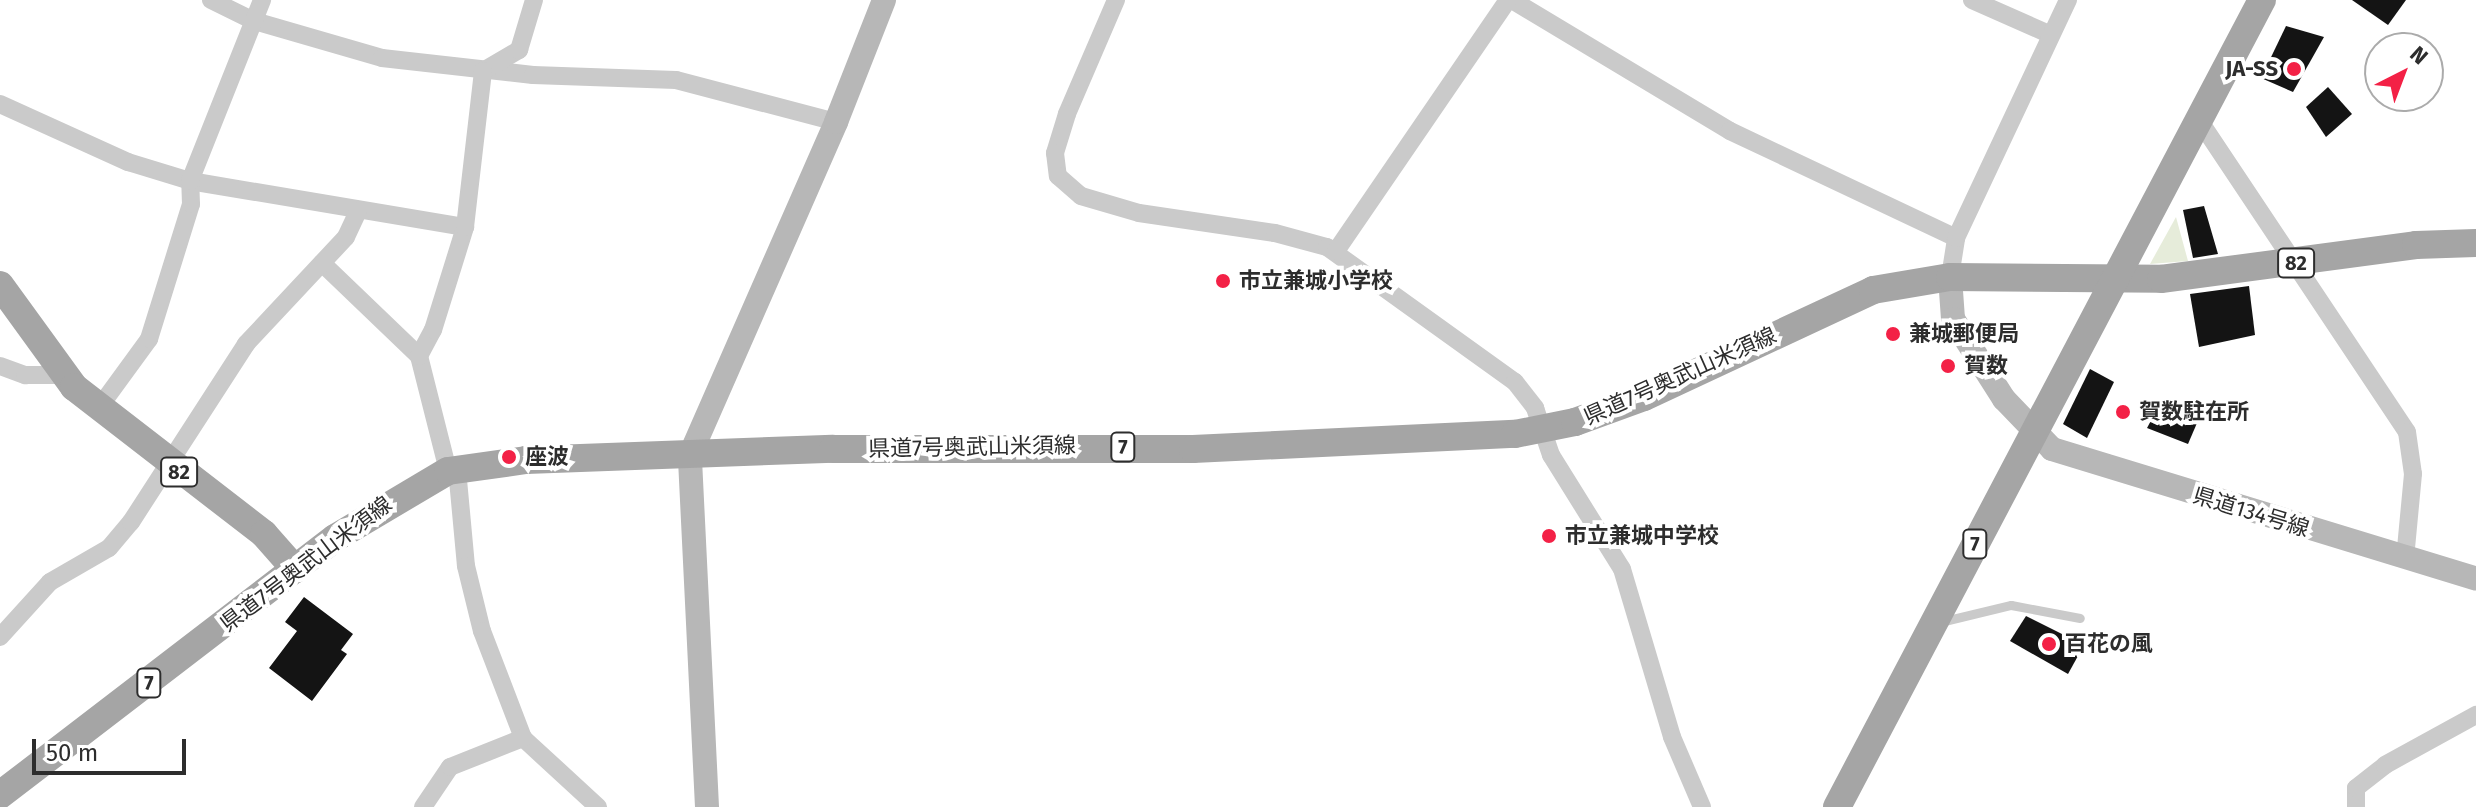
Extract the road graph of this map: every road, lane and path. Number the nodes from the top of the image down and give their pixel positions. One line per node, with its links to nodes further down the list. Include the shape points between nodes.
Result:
1 (211, 0): 10 (street)
2 (262, 0): 10 (street)
3 (534, 0): 12 (street, via 519,50)
4 (884, 0): 14 (street)
5 (1116, 0): 21 (street, via 1067,114 1055,153 1058,176 1081,196 1139,213 1275,233)
6 (1510, 0): 19 (street, via 1730,131); 21 (street)
7 (1972, 0): 11 (street)
8 (2068, 0): 11 (street)
9 (2262, 0): 15 (main road, 7)
10 (254, 21): 12 (street, via 382,58); 16 (street)
11 (2049, 34): 19 (street)
12 (483, 71): 14 (street, via 676,80); 18 (street)
13 (0, 104): 16 (street, via 128,162)
14 (836, 122): 33 (street)
15 (2201, 123): 23 (street); 25 (main road, 7)
16 (190, 181): 17 (street); 30 (street, via 191,204 149,339)
17 (358, 211): 18 (street); 22 (street, via 346,237)
18 (465, 227): 27 (street, via 433,330)
19 (1956, 238): 24 (street)
20 (2476, 243): 23 (main road, 82, via 2416,245)
21 (1336, 251): 31 (street, via 1515,382 1535,408)
22 (322, 263): 27 (street); 34 (street, via 246,344)
23 (2296, 263): 25 (main road, 82); 36 (street, via 2407,432 2413,474)
24 (1950, 277): 25 (main road, 県道7号奥武山米須線 / 7); 31 (main road, 県道7号奥武山米須線 / 7, via 1873,290 1644,397); 32 (street, via 1953,319)
25 (2116, 282): 32 (main road, 7)
26 (0, 285): 29 (main road, 82)
27 (419, 356): 35 (street)
28 (0, 365): 29 (street, via 25,375)
29 (63, 375): 30 (main road, 82)
30 (98, 409): 34 (main road, 82)
31 (1540, 430): 33 (main road, 県道7号奥武山米須線 / 7, via 1306,446); 48 (street, via 1622,569 1672,737)
32 (2033, 433): 36 (street, 県道134号線, via 2052,449 2083,461); 40 (main road, 7)
33 (690, 455): 35 (main road, 県道7号奥武山米須線 / 7, via 526,460); 47 (street)
34 (169, 465): 37 (main road, 82, via 264,534); 41 (street, via 109,548 50,582)
35 (452, 470): 37 (main road, 県道7号奥武山米須線 / 7, via 378,508); 43 (street, via 482,631)
36 (2405, 559): 38 (street, 県道134号線)
37 (295, 569): 44 (main road, 県道7号奥武山米須線 / 7)
38 (2476, 579)
39 (2080, 618): 40 (lane, via 2011,605)
40 (1933, 623): 49 (main road, 7)
41 (0, 637)
42 (2476, 715): 50 (street, via 2385,765 2356,788)
43 (523, 738): 45 (street, via 450,767); 46 (street)
44 (0, 795)
45 (423, 807)
46 (598, 807)
47 (707, 807)
48 (1702, 807)
49 (1837, 807)
50 (2356, 807)

